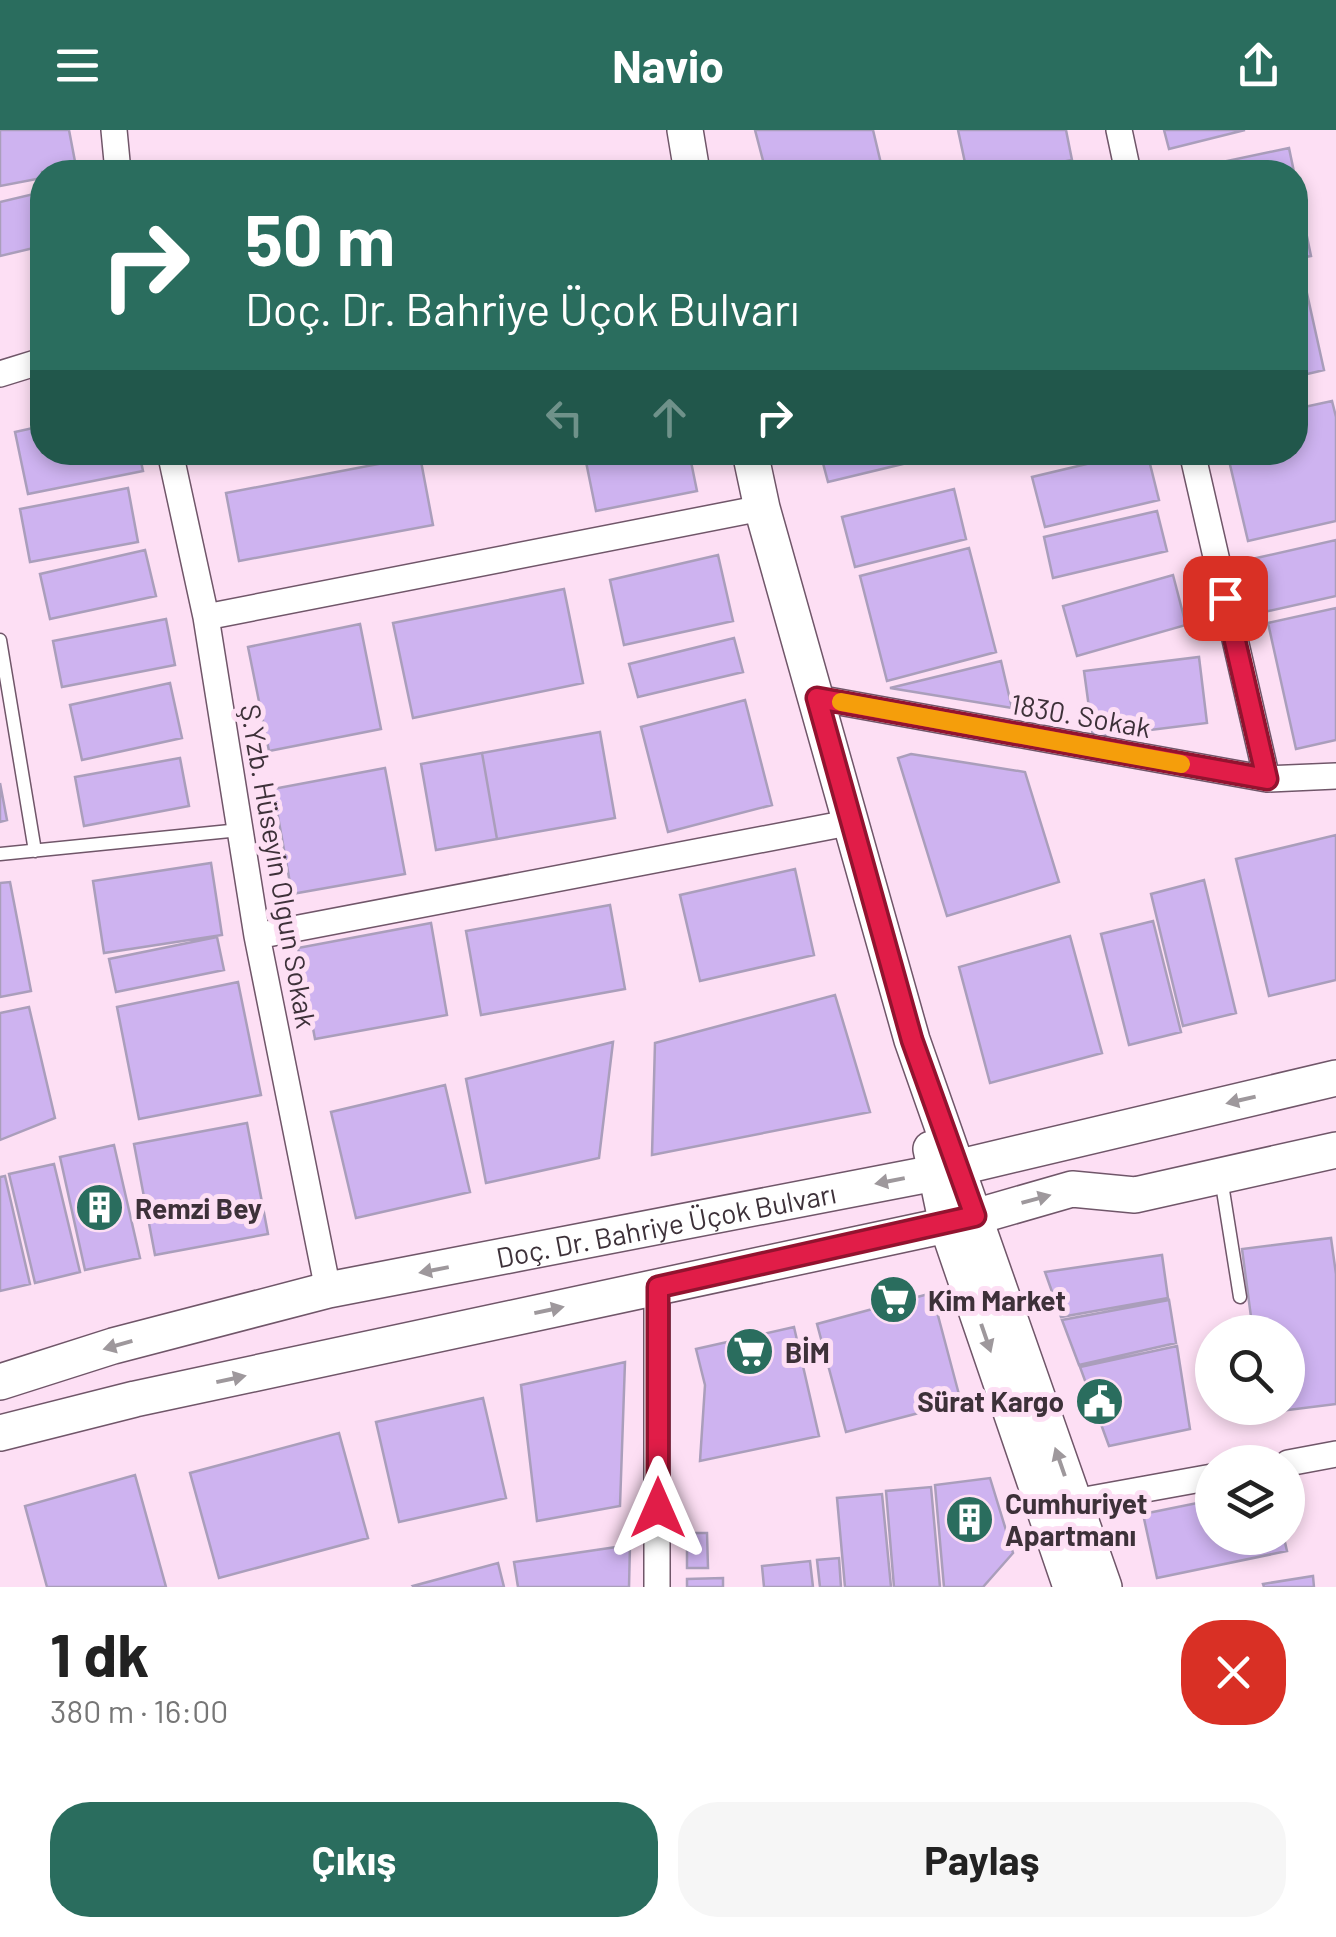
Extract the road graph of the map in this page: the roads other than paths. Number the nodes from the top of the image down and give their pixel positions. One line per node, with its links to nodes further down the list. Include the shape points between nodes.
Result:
1 (114, 130): 4 (street)
2 (685, 130): 5 (main road)
3 (1118, 130): 6 (street)
4 (117, 160)
5 (690, 160)
6 (1125, 160)
7 (30, 365): 8 (street)
8 (0, 374)
9 (173, 465): 13 (street, Ş.Yzb. Hüseyin Olgun Sokak)
10 (753, 465): 12 (main road)
11 (1195, 465): 17 (street)
12 (762, 508): 13 (street); 15 (main road)
13 (206, 617): 19 (street, Ş.Yzb. Hüseyin Olgun Sokak)
14 (0, 640): 20 (lane)
15 (817, 698): 17 (street, 1830. Sokak); 18 (main road)
16 (1336, 776): 17 (street, 1830. Sokak)
17 (1267, 779)
18 (853, 822): 22 (street); 25 (main road)
19 (240, 830): 20 (lane); 22 (street, Ş.Yzb. Hüseyin Olgun Sokak)
20 (36, 851): 21 (lane)
21 (0, 854)
22 (258, 936): 29 (street, Ş.Yzb. Hüseyin Olgun Sokak)
23 (1336, 1078): 25 (main road, Doç. Dr. Bahriye Üçok Bulvarı, one-way to 25)
24 (1336, 1150): 26 (main road, Doç. Dr. Bahriye Üçok Bulvarı)
25 (946, 1170): 27 (main road); 29 (main road, Doç. Dr. Bahriye Üçok Bulvarı, one-way to 29)
26 (1220, 1176): 27 (main road, Doç. Dr. Bahriye Üçok Bulvarı, one-way to 26, via 1072,1189 1135,1196); 30 (lane)
27 (961, 1220): 28 (main road, Doç. Dr. Bahriye Üçok Bulvarı); 36 (main road, one-way to 27); 38 (main road, one-way to 38)
28 (658, 1287): 32 (main road, Doç. Dr. Bahriye Üçok Bulvarı, one-way to 28); 37 (street)
29 (328, 1290): 31 (main road, Doç. Dr. Bahriye Üçok Bulvarı, one-way to 31)
30 (1240, 1297)
31 (0, 1382)
32 (0, 1434)
33 (1336, 1454): 34 (street)
34 (1305, 1460)
35 (1195, 1480): 36 (street)
36 (1074, 1502): 39 (main road)
37 (657, 1587)
38 (1070, 1587)
39 (1104, 1587)

